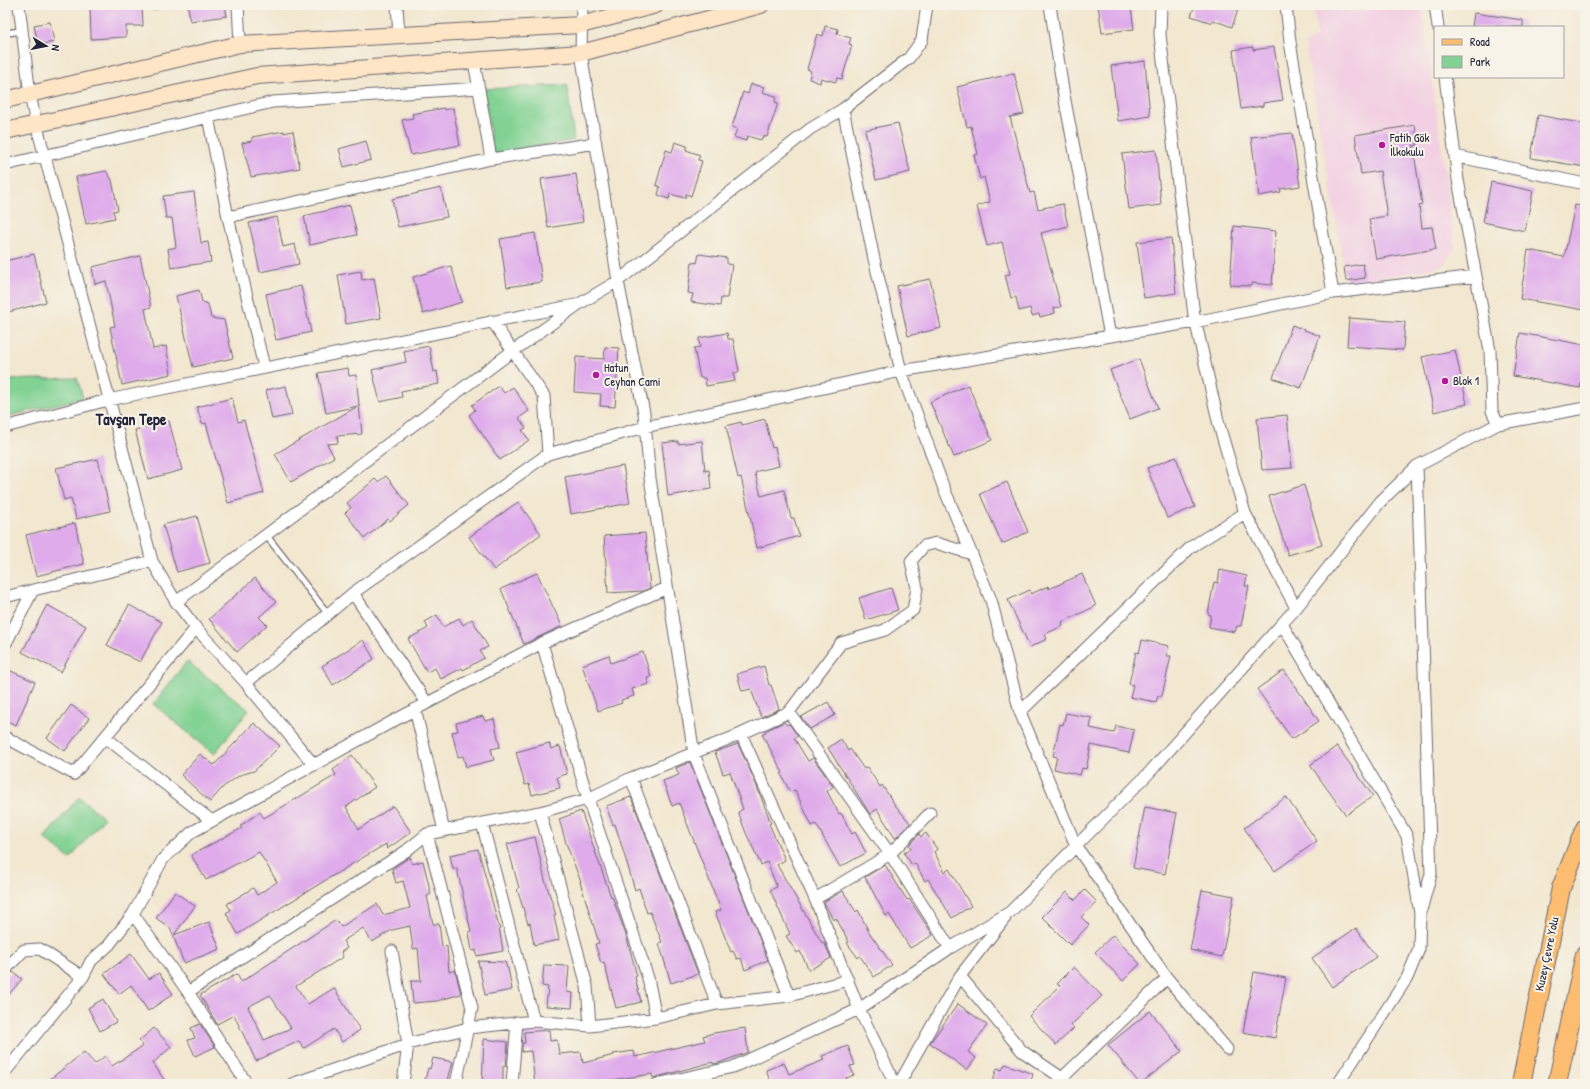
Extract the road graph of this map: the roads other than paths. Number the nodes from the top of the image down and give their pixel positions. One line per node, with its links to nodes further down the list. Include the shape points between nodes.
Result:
1 (19, 5): 14 (street)
2 (238, 5): 17 (street)
3 (397, 5): 16 (street)
4 (582, 5): 12 (street)
5 (656, 5): 12 (street)
6 (761, 5): 18 (street)
7 (927, 5): 24 (street, via 922,40 909,58)
8 (1050, 5): 41 (street, via 1064,98)
9 (1161, 5): 40 (street, via 1160,35)
10 (1286, 5): 37 (street)
11 (1435, 5): 13 (street)
12 (581, 22): 16 (street); 18 (street)
13 (1438, 26)
14 (23, 31): 15 (lane); 22 (street)
15 (5, 33)
16 (399, 36): 17 (street)
17 (240, 44): 22 (street)
18 (581, 54): 19 (street); 28 (street)
19 (474, 61): 21 (street); 26 (street, via 257,76)
20 (1445, 78): 30 (street)
21 (479, 88): 25 (street, via 273,102); 31 (street)
22 (30, 95): 23 (street); 26 (street)
23 (5, 100)
24 (843, 109): 36 (street, via 810,129); 44 (street, via 874,259)
25 (208, 117): 29 (street); 34 (street)
26 (36, 123): 27 (street); 29 (street)
27 (5, 131)
28 (596, 143): 31 (street); 36 (street)
29 (44, 155): 32 (street); 45 (street)
30 (1455, 156): 33 (street); 35 (street)
31 (491, 159): 34 (street)
32 (5, 165)
33 (1585, 184)
34 (228, 217): 43 (street)
35 (1476, 276): 37 (street); 47 (street, via 1490,351 1492,411)
36 (618, 281): 38 (street); 49 (street)
37 (1333, 294): 40 (street)
38 (579, 304): 39 (street); 42 (street)
39 (492, 321): 42 (street); 43 (street)
40 (1195, 322): 41 (street); 52 (street, via 1219,425)
41 (1110, 336): 44 (street)
42 (513, 351): 50 (street, via 544,396); 53 (street)
43 (264, 367): 45 (street)
44 (901, 371): 49 (street); 54 (street, via 943,486)
45 (108, 400): 48 (street); 55 (street)
46 (1585, 408): 47 (street)
47 (1498, 424): 51 (street)
48 (5, 427)
49 (646, 427): 50 (street); 56 (street, via 650,478)
50 (548, 454): 58 (street)
51 (1417, 466): 61 (street, via 1380,502); 90 (street, via 1431,874)
52 (1245, 513): 61 (street); 71 (street, via 1191,546)
53 (266, 536): 60 (street); 62 (lane)
54 (972, 554): 70 (street, via 936,543 924,546 910,561 917,588 913,610 885,630 841,643); 71 (street, via 991,600)
55 (152, 561): 57 (street); 60 (street)
56 (667, 588): 65 (street); 75 (street)
57 (33, 590): 59 (street); 66 (street)
58 (353, 593): 62 (street); 68 (street)
59 (5, 597)
60 (176, 602): 64 (street)
61 (1296, 608): 63 (street)
62 (328, 614): 67 (street)
63 (1282, 624): 86 (street, via 1148,774); 90 (street, via 1407,836)
64 (196, 628): 67 (street); 74 (street)
65 (542, 643): 68 (street); 78 (street)
66 (5, 645)
67 (246, 682): 76 (street)
68 (427, 703): 69 (street)
69 (416, 709): 76 (street); 84 (street)
70 (789, 712): 72 (street); 87 (street)
71 (1020, 712): 86 (street)
72 (741, 734): 75 (street); 88 (street)
73 (5, 737): 74 (street, via 74,774)
74 (105, 737): 81 (street)
75 (694, 754): 77 (street); 101 (street)
76 (314, 765): 81 (street)
77 (631, 778): 78 (street); 102 (street)
78 (588, 799): 79 (street); 104 (street, via 648,978)
79 (540, 812): 82 (street); 107 (street, via 587,986)
80 (930, 813): 87 (street)
81 (212, 821): 91 (street, via 192,832 164,859)
82 (482, 822): 84 (street); 105 (street)
83 (1585, 828): 122 (main road, Kuzey Çevre Yolu, via 1561,888)
84 (444, 831): 85 (street)
85 (427, 834): 100 (street, via 406,851); 108 (street, via 472,1008)
86 (1076, 846): 89 (street); 98 (street)
87 (890, 854): 88 (street); 92 (street)
88 (815, 900): 99 (street)
89 (1010, 912): 92 (street); 97 (street)
90 (1420, 913): 121 (street, via 1419,949 1407,978)
91 (133, 914): 96 (street, via 109,945 91,961); 100 (street)
92 (950, 948): 103 (street)
93 (392, 951): 109 (street)
94 (1585, 954): 123 (main road)
95 (5, 970): 96 (street, via 24,950 40,949)
96 (83, 976): 111 (street)
97 (960, 976): 112 (street, via 1022,1050); 120 (street)
98 (1167, 978): 110 (street); 112 (street)
99 (848, 980): 101 (street); 103 (street)
100 (188, 992): 113 (street)
101 (789, 996): 102 (street)
102 (717, 1004): 104 (street)
103 (859, 1009): 118 (street, via 733,1067); 119 (street)
104 (656, 1018): 107 (street)
105 (534, 1021): 106 (street); 107 (street)
106 (517, 1022): 108 (street); 117 (street)
107 (590, 1026)
108 (468, 1028): 109 (street); 116 (street)
109 (408, 1044): 114 (street); 115 (street)
110 (1227, 1049)
111 (5, 1072)
112 (1061, 1081)
113 (247, 1084)
114 (292, 1084)
115 (403, 1084)
116 (456, 1084)
117 (512, 1084)
118 (657, 1084)
119 (895, 1084)
120 (899, 1084)
121 (1338, 1084)
122 (1521, 1084)
123 (1557, 1084)

